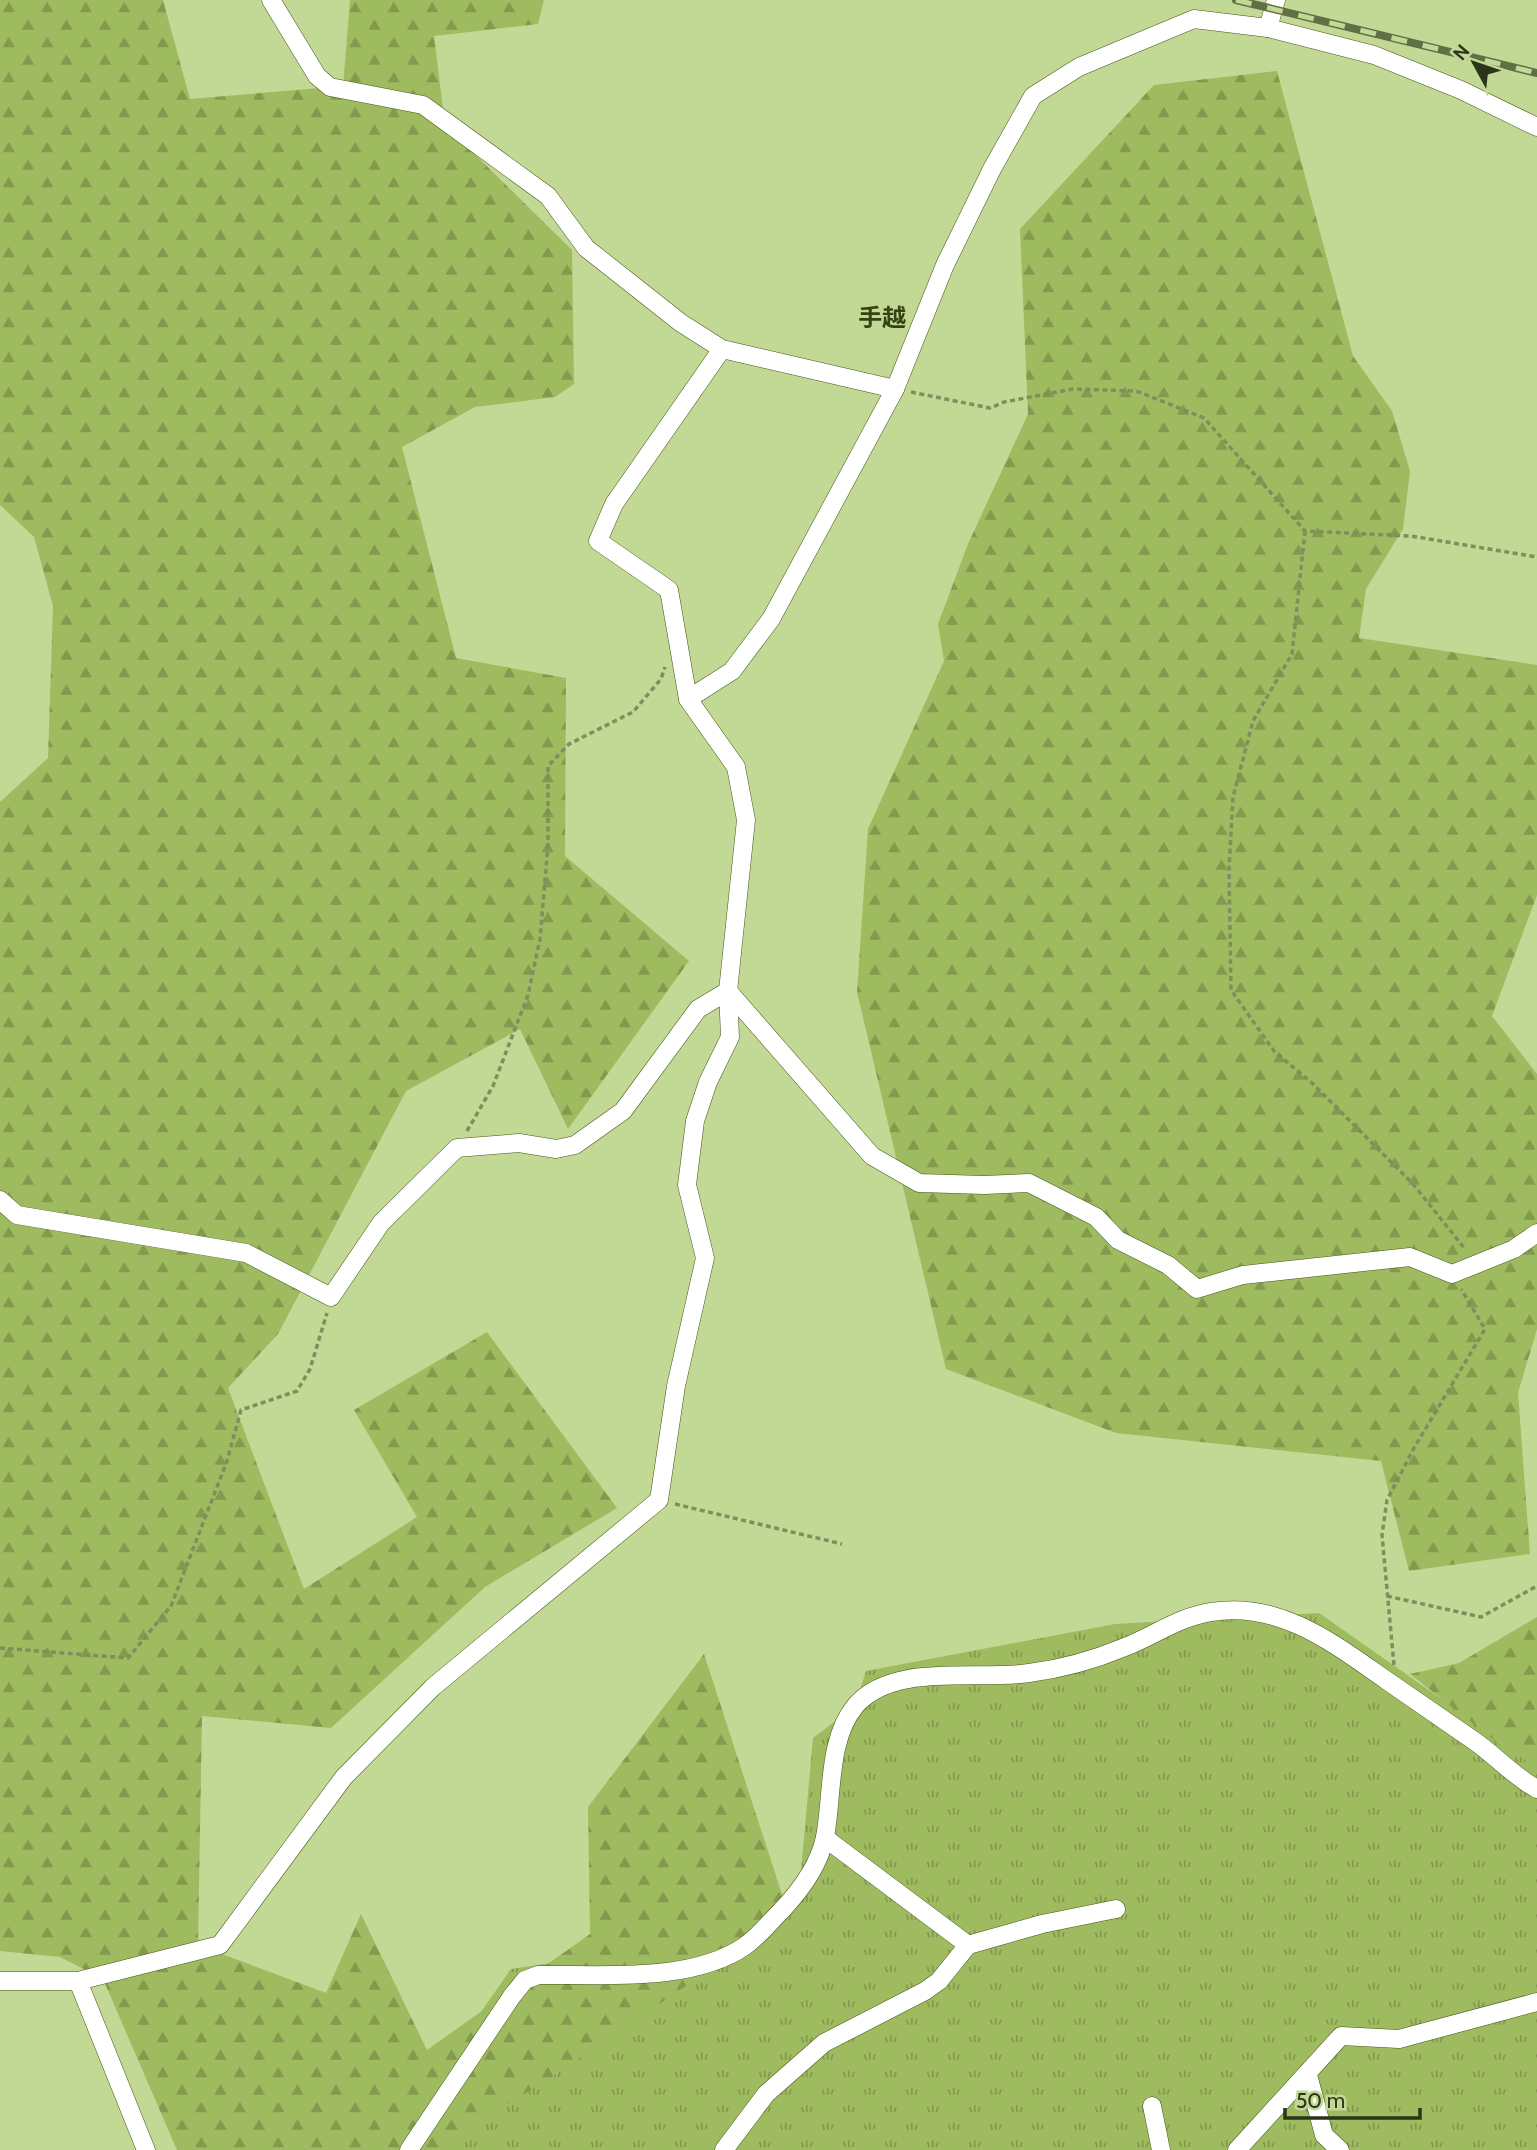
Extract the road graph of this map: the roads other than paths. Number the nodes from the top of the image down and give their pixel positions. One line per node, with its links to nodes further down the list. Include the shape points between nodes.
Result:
1 (271, 0): 5 (street, via 317,76 330,87 423,105 548,196 586,248)
2 (1276, 0): 3 (street)
3 (1268, 28): 4 (street, via 1374,55); 6 (street, via 1194,19 1079,67 1033,96 945,265)
4 (1537, 127)
5 (722, 349): 6 (street); 7 (street, via 614,504 598,541 669,590)
6 (895, 389): 7 (street, via 771,619 732,671)
7 (688, 699): 8 (street, via 736,767 746,820)
8 (728, 991): 9 (street, via 698,1009 623,1111 575,1145 556,1149 519,1143 457,1148 381,1223 331,1297 246,1253 17,1215); 10 (street, via 872,1156 919,1183 1029,1183 1096,1217 1118,1240 1168,1265 1197,1289 1243,1275 1410,1257 1452,1274 1514,1249); 16 (street, via 730,1037 695,1121 687,1185 705,1258 676,1385 659,1500 415,1705 344,1777 220,1945)
9 (0, 1200)
10 (1537, 1233)
11 (1537, 1789): 12 (street, via 1313,1630 1254,1610 1212,1612 1181,1619 1125,1647 1053,1669 930,1677 874,1689 846,1722 828,1800)
12 (825, 1838): 14 (street); 21 (street, via 799,1893 745,1946 668,1972 538,1975 526,1980)
13 (1116, 1909): 14 (street)
14 (968, 1945): 22 (street, via 932,1986 824,2043 766,2094)
15 (0, 1981): 16 (street)
16 (78, 1981): 20 (street)
17 (1537, 2002): 18 (street, via 1399,2039 1341,2036)
18 (1308, 2075): 24 (street); 25 (street, via 1324,2134)
19 (1152, 2106): 23 (street)
20 (146, 2150)
21 (409, 2150)
22 (724, 2150)
23 (1161, 2150)
24 (1237, 2150)
25 (1340, 2150)

